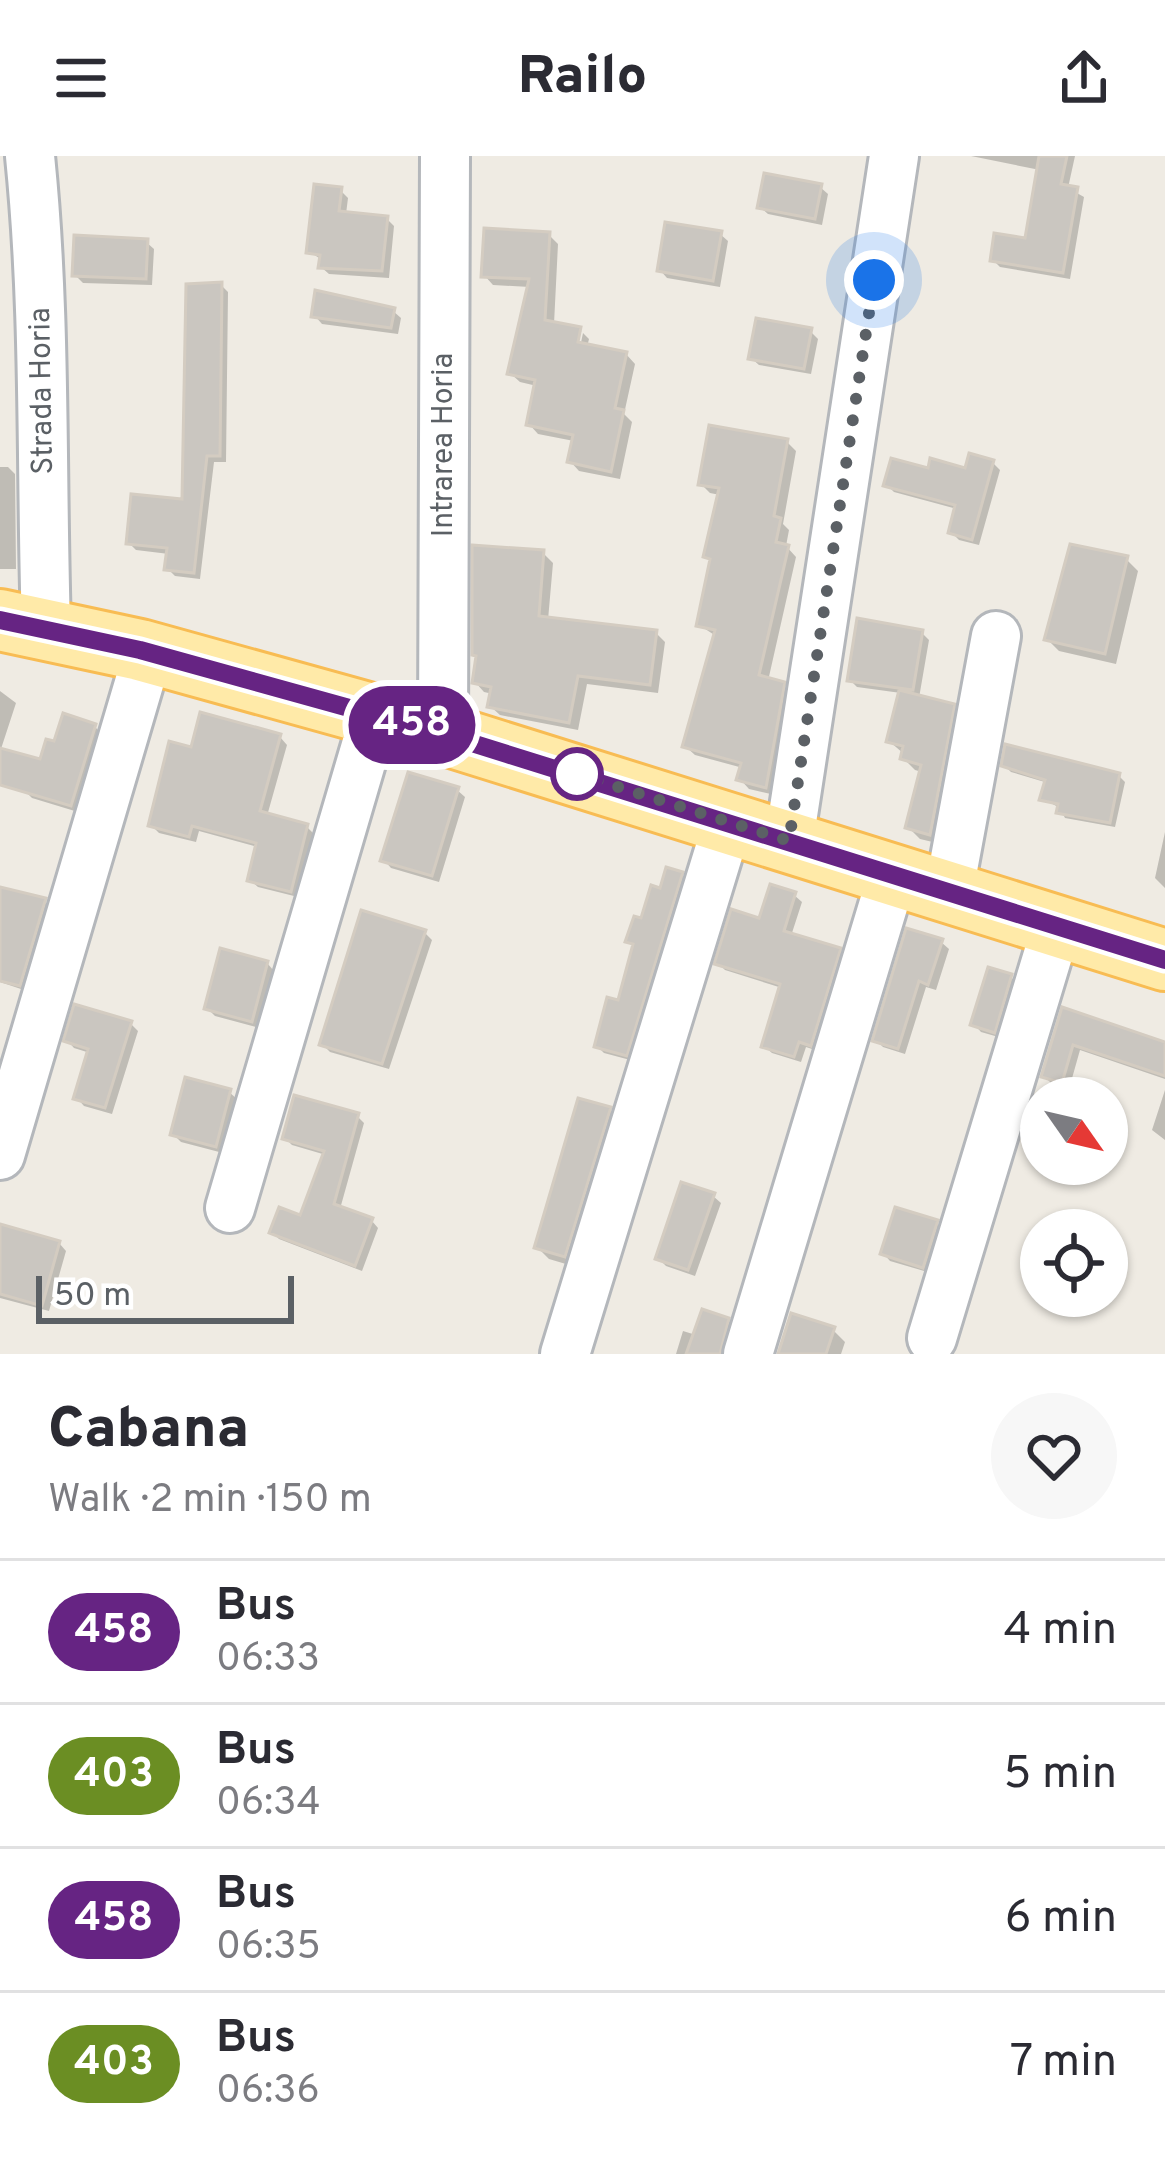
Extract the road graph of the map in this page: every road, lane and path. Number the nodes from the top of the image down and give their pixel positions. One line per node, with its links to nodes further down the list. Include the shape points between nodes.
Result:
1 (30, 156): 4 (street, Strada Horia, via 45,399)
2 (445, 156): 8 (street, Intrarea Horia)
3 (894, 156): 10 (street)
4 (23, 624): 6 (main road)
5 (995, 636): 12 (street)
6 (148, 653): 7 (main road); 15 (street)
7 (374, 715): 8 (main road); 16 (street)
8 (443, 734): 9 (main road)
9 (728, 822): 10 (main road); 18 (street)
10 (789, 841): 11 (main road)
11 (893, 874): 12 (main road); 19 (street)
12 (949, 891): 13 (main road)
13 (1057, 925): 14 (main road); 17 (street)
14 (1165, 960)
15 (0, 1155)
16 (230, 1208)
17 (932, 1338)
18 (565, 1354)
19 (748, 1354)

